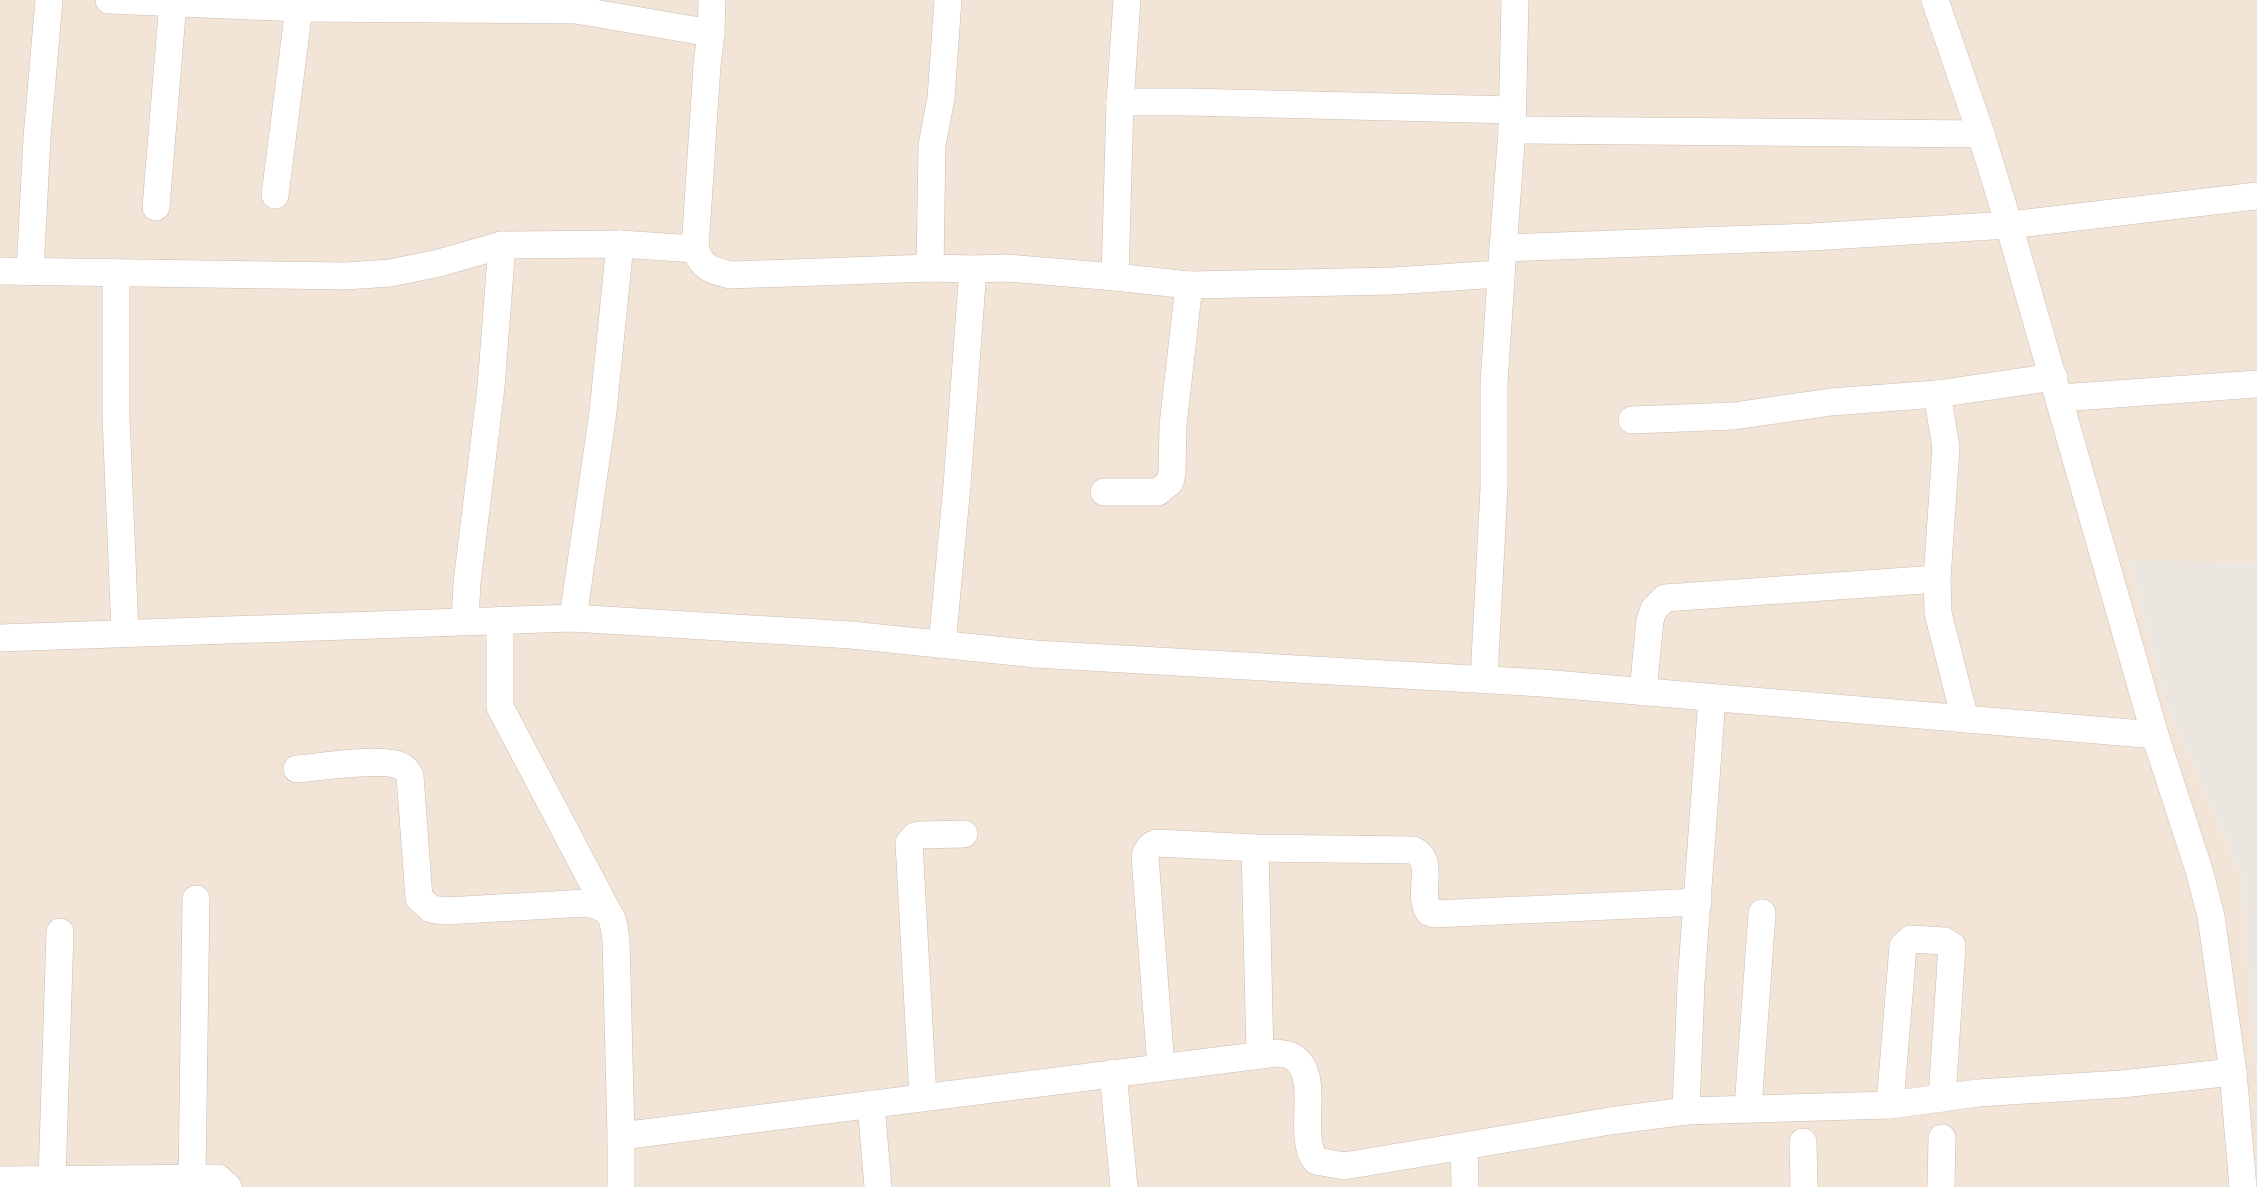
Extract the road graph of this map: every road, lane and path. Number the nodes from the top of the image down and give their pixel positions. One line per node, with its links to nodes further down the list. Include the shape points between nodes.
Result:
1 (49, 0): 26 (street)
2 (109, 0): 8 (street)
3 (712, 0): 11 (street)
4 (948, 0): 23 (street, via 941,98 932,145)
5 (1127, 0): 12 (street)
6 (1515, 0): 13 (street)
7 (1935, 0): 14 (street)
8 (173, 2): 10 (street); 17 (street)
9 (576, 5): 10 (street); 11 (street)
10 (299, 8): 15 (street)
11 (711, 33): 21 (street)
12 (1120, 102): 13 (street, via 1187,102); 28 (street)
13 (1513, 120): 14 (street); 22 (street)
14 (1981, 134): 18 (street)
15 (275, 195)
16 (2257, 196): 18 (street)
17 (156, 207)
18 (2009, 225): 22 (street); 31 (street)
19 (621, 244): 20 (street); 21 (street); 36 (street, via 591,509)
20 (502, 245): 27 (street, via 390,273); 38 (street)
21 (695, 249): 23 (street, via 701,263 731,275)
22 (1502, 261): 29 (street, via 1393,281); 42 (street)
23 (930, 268): 24 (street)
24 (973, 269): 28 (street); 41 (street)
25 (0, 271): 26 (street)
26 (30, 272): 27 (street)
27 (116, 273): 39 (street, via 116,417)
28 (1115, 277): 29 (street)
29 (1189, 285): 34 (street, via 1170,482 1158,492)
30 (2257, 384): 31 (street)
31 (2057, 388): 32 (street); 46 (street)
32 (1937, 394): 33 (street, via 1831,402 1734,416); 35 (street, via 1946,447)
33 (1632, 420)
34 (1104, 492)
35 (1937, 579): 43 (street, via 1665,598 1650,620); 45 (street, via 1938,613)
36 (573, 618): 37 (street); 41 (street, via 808,632)
37 (500, 620): 38 (street); 52 (street, via 500,707)
38 (465, 621): 39 (street, via 221,632)
39 (125, 632): 40 (street)
40 (0, 638)
41 (942, 645): 42 (street, via 1035,654)
42 (1484, 679): 43 (street)
43 (1643, 692): 44 (street)
44 (1712, 698): 45 (street); 51 (street)
45 (1965, 719): 46 (street)
46 (2155, 735): 57 (street, via 2211,916)
47 (297, 769): 52 (street, via 385,762 407,771 419,898 430,909 586,903)
48 (964, 834): 59 (street, via 920,835 909,843)
49 (1255, 848): 51 (street, via 1413,850 1424,860 1425,904 1434,914); 55 (street); 56 (street, via 1157,843 1147,850)
50 (196, 899): 69 (street)
51 (1698, 902): 64 (street)
52 (607, 910): 65 (street, via 616,940)
53 (1762, 913): 63 (street)
54 (60, 932): 70 (street)
55 (1260, 1055): 56 (street); 68 (street, via 1284,1054 1301,1065 1307,1080 1308,1146 1316,1161 1344,1166)
56 (1161, 1067): 58 (street)
57 (2233, 1072): 60 (street); 80 (street)
58 (1113, 1073): 59 (street); 76 (street)
59 (923, 1097): 61 (street)
60 (1942, 1098): 62 (street); 62 (street, via 1952,946 1944,941 1911,939 1903,946)
61 (871, 1104): 65 (street); 75 (street)
62 (1890, 1105): 63 (street)
63 (1748, 1108): 64 (street)
64 (1686, 1111): 68 (street)
65 (621, 1136): 74 (street)
66 (1942, 1138): 79 (street)
67 (1803, 1142): 78 (street)
68 (1464, 1146): 77 (street)
69 (192, 1178): 72 (street); 73 (street, via 218,1178)
70 (52, 1179): 71 (street); 72 (street)
71 (2, 1182)
72 (81, 1183)
73 (228, 1187)
74 (621, 1187)
75 (878, 1187)
76 (1124, 1187)
77 (1465, 1187)
78 (1804, 1187)
79 (1941, 1187)
80 (2243, 1187)

